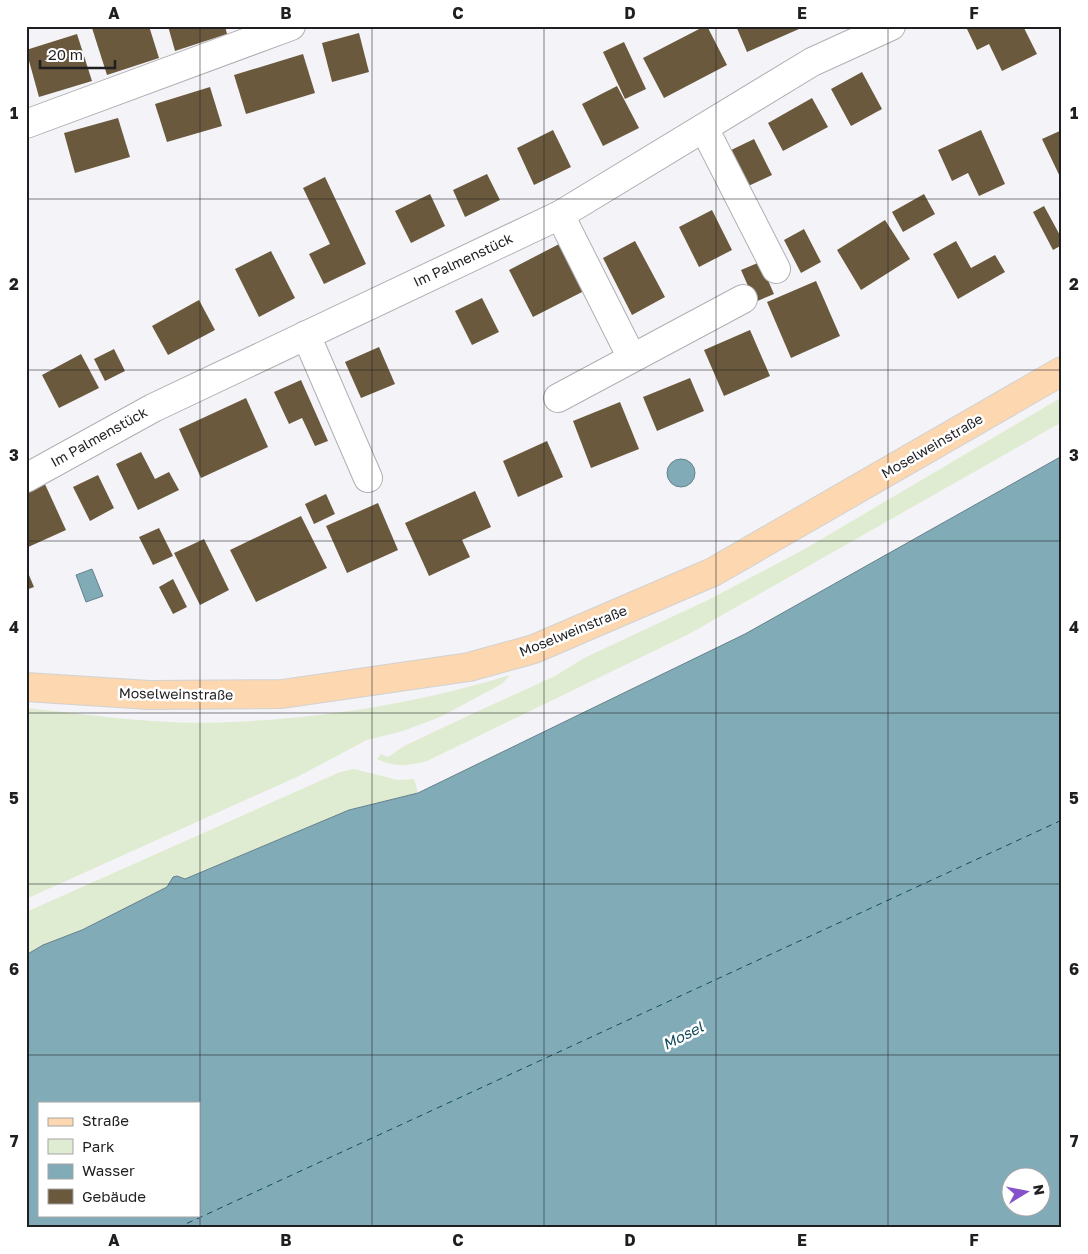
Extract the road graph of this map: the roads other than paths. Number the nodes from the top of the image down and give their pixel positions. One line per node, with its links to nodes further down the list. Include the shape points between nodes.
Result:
1 (291, 26): 3 (street)
2 (891, 26): 4 (street, Im Palmenstück, via 812,62)
3 (26, 124)
4 (704, 128): 5 (street, Im Palmenstück); 6 (street)
5 (560, 215): 8 (street, Im Palmenstück); 9 (street)
6 (776, 269)
7 (743, 299): 9 (street)
8 (306, 335): 12 (street, Im Palmenstück, via 153,408); 13 (street)
9 (632, 358): 11 (street)
10 (1062, 370): 14 (main road, Moselweinstraße, via 713,572 534,649 469,667 282,694 150,695)
11 (558, 398)
12 (26, 478)
13 (368, 478)
14 (26, 687)

